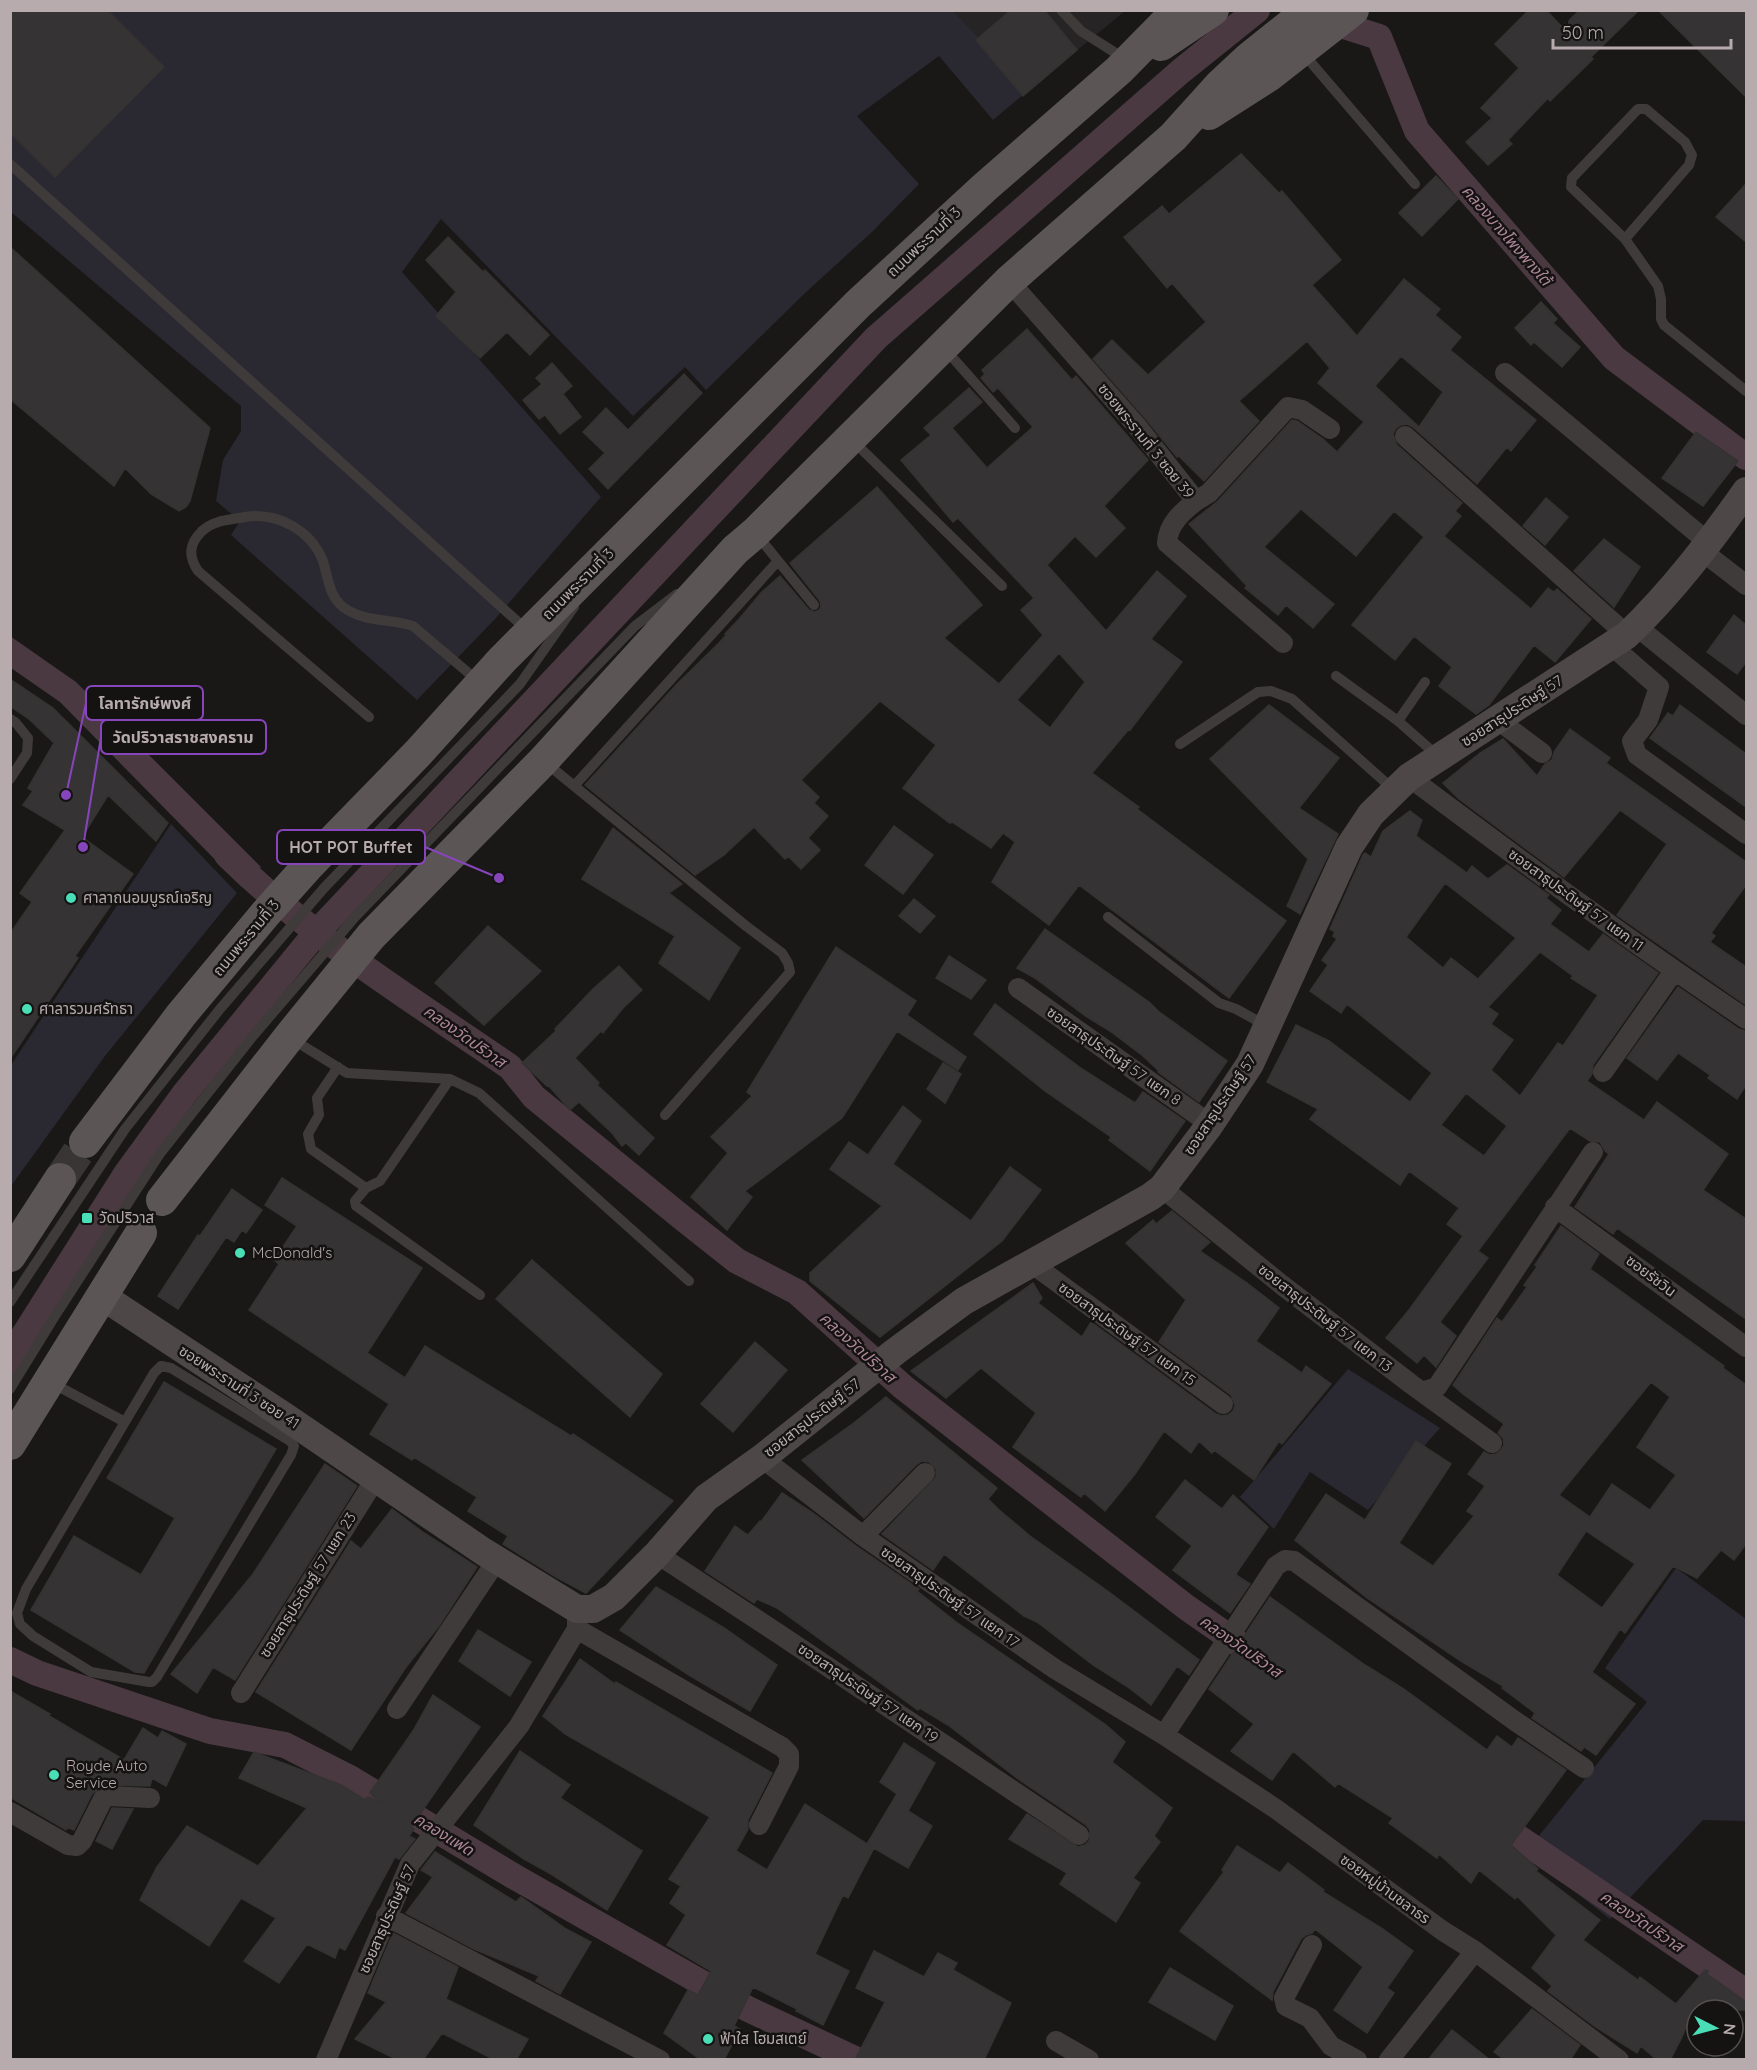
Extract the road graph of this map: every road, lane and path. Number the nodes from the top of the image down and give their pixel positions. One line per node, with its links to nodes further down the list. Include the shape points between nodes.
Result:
1 (1060, 10): 6 (lane)
2 (1178, 10): 6 (main road, ถนนพระรามที่ 3)
3 (1213, 10): 6 (main road, ถนนพระรามที่ 3)
4 (1353, 10): 5 (main road)
5 (1300, 36): 8 (lane); 10 (main road, via 1220,85 1173,137)
6 (1124, 66): 20 (main road, ถนนพระรามที่ 3, via 858,304)
7 (10, 164): 27 (lane)
8 (1415, 184)
9 (1625, 239): 9 (lane, via 1689,165 1692,155 1685,142 1642,108 1570,182); 13 (lane, via 1658,286 1664,325)
10 (1009, 281): 11 (main road); 19 (street, ซอยพระรามที่ 3 ซอย 39, via 1136,425)
11 (942, 346): 14 (lane); 17 (main road)
12 (1505, 373): 22 (street)
13 (1746, 391)
14 (1016, 428)
15 (1330, 429): 19 (street, via 1302,410 1288,407)
16 (1405, 436): 28 (street)
17 (850, 438): 21 (main road); 25 (lane)
18 (1746, 491): 22 (street, ซอยสาธุประดิษฐ์ 57)
19 (1196, 501): 29 (street, ซอยพระรามที่ 3 ซอย 39, via 1180,513 1168,533 1167,543)
20 (623, 538): 27 (main road, ถนนพระรามที่ 3); 46 (lane, via 520,684)
21 (745, 541): 23 (lane); 41 (main road); 49 (lane, via 635,626)
22 (1705, 547): 24 (street); 28 (street, ซอยสาธุประดิษฐ์ 57)
23 (778, 561): 26 (lane); 44 (lane)
24 (1746, 585)
25 (1002, 586)
26 (814, 605)
27 (530, 632): 32 (main road, ถนนพระรามที่ 3)
28 (1625, 636): 33 (street); 36 (street, ซอยสาธุประดิษฐ์ 57); 45 (street, via 1659,687 1647,720 1632,741 1637,755)
29 (1283, 643)
30 (1336, 676): 37 (lane)
31 (1425, 682): 37 (lane)
32 (480, 684): 34 (lane, via 413,626 360,616 340,605 316,548 297,528 259,517 210,524 192,544 190,556 198,571); 46 (main road, ถนนพระรามที่ 3)
33 (1746, 715)
34 (369, 717)
35 (10, 719): 42 (lane, via 28,738 27,753)
36 (1498, 720): 39 (street); 40 (street, ซอยสาธุประดิษฐ์ 57)
37 (1398, 721): 40 (lane)
38 (1180, 744): 43 (lane, via 1258,692 1270,691 1292,699)
39 (1542, 753)
40 (1440, 757): 43 (street, ซอยสาธุประดิษฐ์ 57)
41 (543, 761): 44 (lane); 49 (main road)
42 (10, 779)
43 (1401, 784): 51 (street, ซอยสาธุประดิษฐ์ 57 แยก 11); 54 (street, ซอยสาธุประดิษฐ์ 57, via 1371,814 1349,847)
44 (575, 785): 59 (lane, via 782,953 789,963 790,972)
45 (1746, 834)
46 (298, 897): 48 (main road, ถนนพระรามที่ 3)
47 (1108, 917): 54 (lane, via 1219,1003)
48 (276, 922): 61 (main road, ถนนพระรามที่ 3, via 181,1015); 74 (lane, via 220,1009 124,1129)
49 (363, 927): 50 (main road)
50 (331, 964): 55 (main road); 77 (lane, via 253,1036 159,1155)
51 (1674, 971): 53 (street, ซอยสาธุประดิษฐ์ 57 แยก 11); 57 (street)
52 (1018, 988): 60 (street, ซอยสาธุประดิษฐ์ 57 แยก 8)
53 (1746, 1019)
54 (1268, 1027): 60 (street, ซอยสาธุประดิษฐ์ 57, via 1250,1064)
55 (289, 1037): 56 (lane); 66 (main road)
56 (338, 1067): 58 (lane, via 347,1073); 64 (lane, via 317,1098 320,1115 308,1134 311,1149)
57 (1603, 1072)
58 (450, 1079): 64 (lane, via 380,1181); 71 (lane, via 479,1093)
59 (665, 1115)
60 (1210, 1124): 65 (street, ซอยสาธุประดิษฐ์ 57)
61 (85, 1142)
62 (1593, 1152): 67 (street)
63 (60, 1179): 69 (main road)
64 (366, 1188): 72 (lane, via 355,1201 356,1206)
65 (1162, 1188): 70 (street, ซอยสาธุประดิษฐ์ 57); 78 (street, ซอยสาธุประดิษฐ์ 57 แยก 13)
66 (162, 1200)
67 (1555, 1207): 75 (street, ซอยรัชวิน); 78 (street, via 1437,1387)
68 (141, 1233): 73 (main road)
69 (18, 1240)
70 (1031, 1263): 79 (street, ซอยสาธุประดิษฐ์ 57 แยก 15); 83 (street, ซอยสาธุประดิษฐ์ 57, via 964,1301)
71 (689, 1281)
72 (480, 1295)
73 (102, 1296): 76 (main road); 85 (street, ซอยพระรามที่ 3 ซอย 41)
74 (10, 1302)
75 (1746, 1347)
76 (49, 1381): 80 (lane); 82 (main road)
77 (10, 1389)
78 (1422, 1392): 81 (street, ซอยสาธุประดิษฐ์ 57 แยก 13)
79 (1224, 1404)
80 (125, 1422): 80 (lane, via 26,1589 17,1613 20,1624 33,1636 91,1672 152,1682 294,1446 165,1366 158,1368)
81 (1492, 1443)
82 (10, 1444)
83 (762, 1458): 86 (street, ซอยสาธุประดิษฐ์ 57 แยก 17); 87 (street, ซอยสาธุประดิษฐ์ 57, via 706,1498)
84 (925, 1473): 86 (street)
85 (376, 1478): 88 (street); 90 (street, ซอยสาธุประดิษฐ์ 57 แยก 23)
86 (863, 1536): 92 (street, ซอยสาธุประดิษฐ์ 57 แยก 17, via 1055,1669)
87 (657, 1554): 89 (street, ซอยสาธุประดิษฐ์ 57, via 614,1597); 98 (street, ซอยสาธุประดิษฐ์ 57 แยก 19)
88 (497, 1560): 89 (street); 91 (street)
89 (577, 1619): 97 (street, via 789,1754 789,1766); 99 (street, ซอยสาธุประดิษฐ์ 57, via 519,1726 410,1864)
90 (241, 1693)
91 (397, 1709)
92 (1146, 1725): 93 (street, ซอยหมู่บ้านชลาธร)
93 (1164, 1735): 94 (street, via 1276,1566 1285,1560 1294,1561); 101 (street, ซอยหมู่บ้านชลาธร, via 1276,1809 1443,1932)
94 (1584, 1768)
95 (150, 1798): 96 (street, via 103,1799 77,1846 68,1845)
96 (10, 1812)
97 (759, 1825)
98 (1078, 1835)
99 (386, 1916): 103 (street, ซอยสาธุประดิษฐ์ 57); 104 (street)
100 (1312, 1945): 106 (street, via 1284,1998 1286,2006 1310,2018 1331,2046)
101 (1475, 1951): 107 (street); 108 (street, ซอยหมู่บ้านชลาธร)
102 (1056, 2041): 105 (street)
103 (326, 2060)
104 (660, 2060)
105 (1089, 2060)
106 (1357, 2060)
107 (1389, 2060)
108 (1619, 2060)

